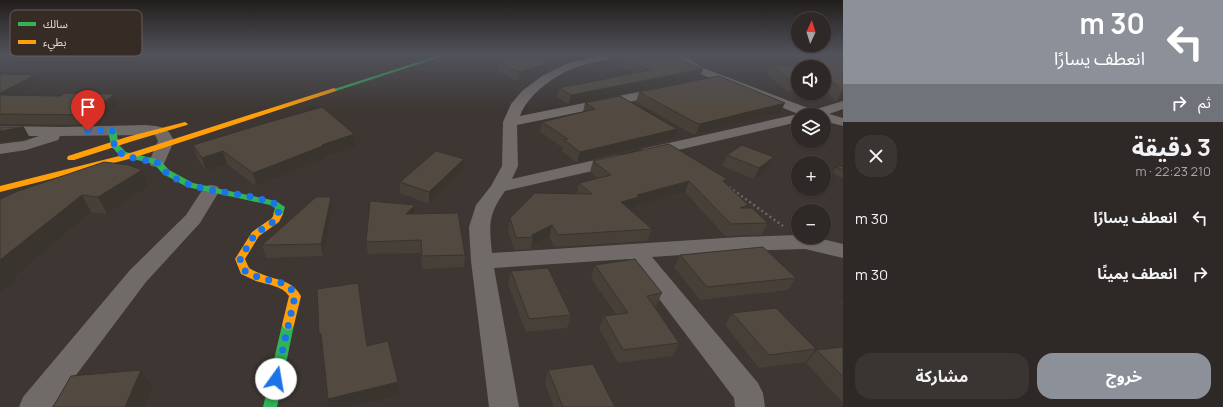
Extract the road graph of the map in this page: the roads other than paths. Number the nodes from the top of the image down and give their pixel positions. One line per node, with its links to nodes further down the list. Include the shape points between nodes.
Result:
1 (360, 73): 8 (main road)
2 (382, 73): 23 (main road)
3 (557, 73): 17 (street, via 527,94 516,107)
4 (709, 73): 5 (street)
5 (723, 79): 6 (street); 11 (street)
6 (701, 83)
7 (679, 88): 9 (street)
8 (284, 96)
9 (620, 100): 13 (street); 17 (street)
10 (843, 105): 12 (street)
11 (795, 108)
12 (831, 109)
13 (640, 111)
14 (831, 119): 18 (street)
15 (791, 120): 24 (street)
16 (193, 122): 23 (main road)
17 (510, 122): 31 (street, via 510,166)
18 (843, 122)
19 (673, 130): 24 (street)
20 (0, 131): 21 (street)
21 (63, 132): 22 (street); 25 (street, via 53,138)
22 (113, 137): 23 (street, via 137,129); 26 (main road, via 118,151); 27 (main road)
23 (161, 138): 26 (main road); 28 (street)
24 (693, 142): 31 (street)
25 (0, 149)
26 (130, 156): 28 (main road); 32 (main road)
27 (61, 161)
28 (157, 162): 33 (main road, via 162,170 180,180)
29 (32, 171): 30 (main road)
30 (0, 184)
31 (499, 187): 36 (street, via 486,205 479,227)
32 (0, 189)
33 (212, 190): 37 (street, via 193,218 138,276); 38 (main road, via 253,197 280,207 276,220 255,234 240,259 245,271 260,278 284,283 292,289 295,296)
34 (635, 251): 35 (street, via 805,242); 36 (street); 40 (street, via 748,393)
35 (843, 251)
36 (482, 261): 39 (street)
37 (34, 407)
38 (270, 407)
39 (504, 407)
40 (750, 407)

